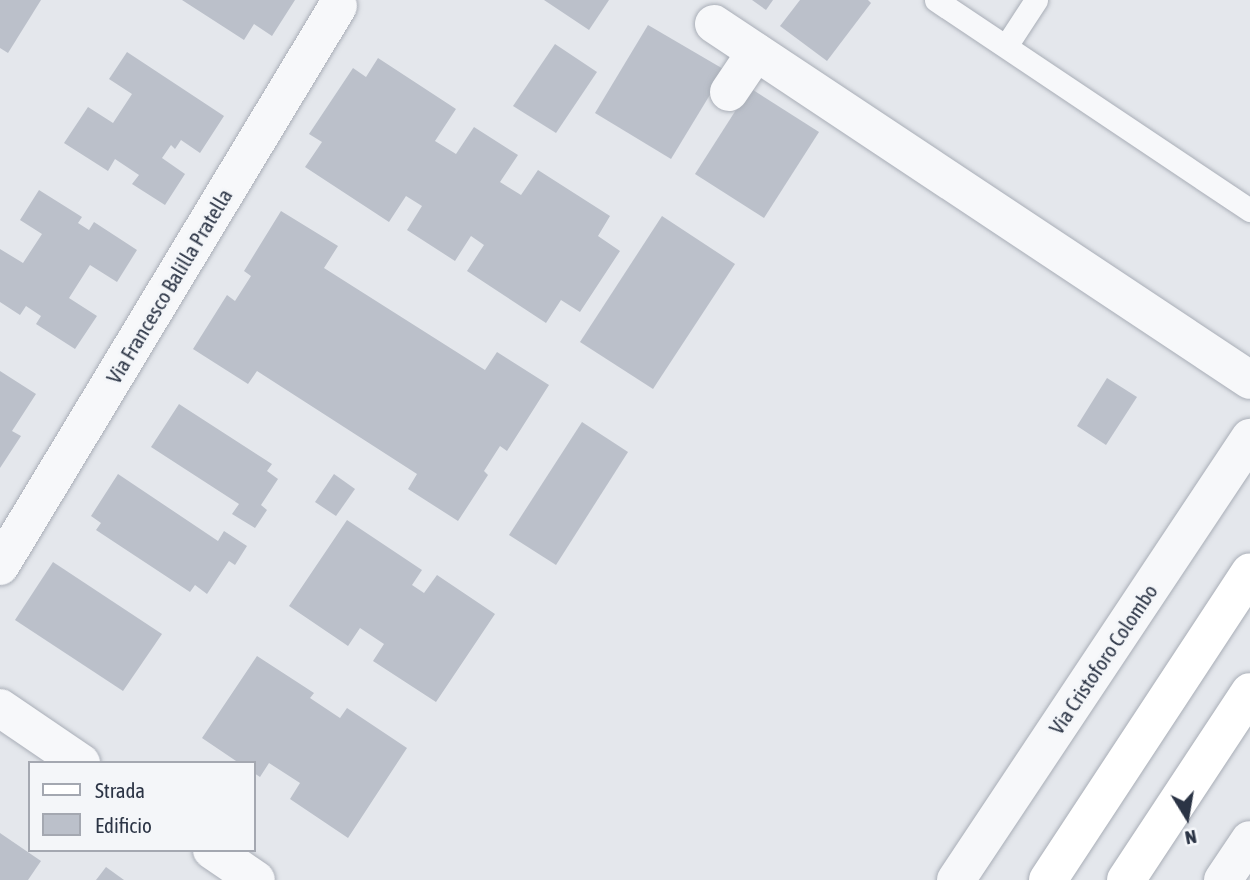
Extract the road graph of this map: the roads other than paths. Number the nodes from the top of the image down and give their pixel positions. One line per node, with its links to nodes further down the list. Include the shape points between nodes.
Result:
1 (936, 0): 5 (lane)
2 (1036, 0): 5 (lane)
3 (338, 6): 11 (street, Via Francesco Balilla Pratella)
4 (714, 24): 6 (street)
5 (1006, 46): 8 (lane)
6 (756, 52): 7 (street); 9 (street)
7 (729, 92)
8 (1250, 210)
9 (1250, 380)
10 (1250, 438): 19 (street, Via Cristoforo Colombo)
11 (0, 566)
12 (1250, 572): 20 (main road)
13 (1250, 692): 21 (main road)
14 (0, 708): 15 (street)
15 (78, 761)
16 (1250, 840): 22 (street)
17 (215, 852): 18 (street)
18 (256, 880)
19 (956, 880)
20 (1048, 880)
21 (1126, 880)
22 (1223, 880)

